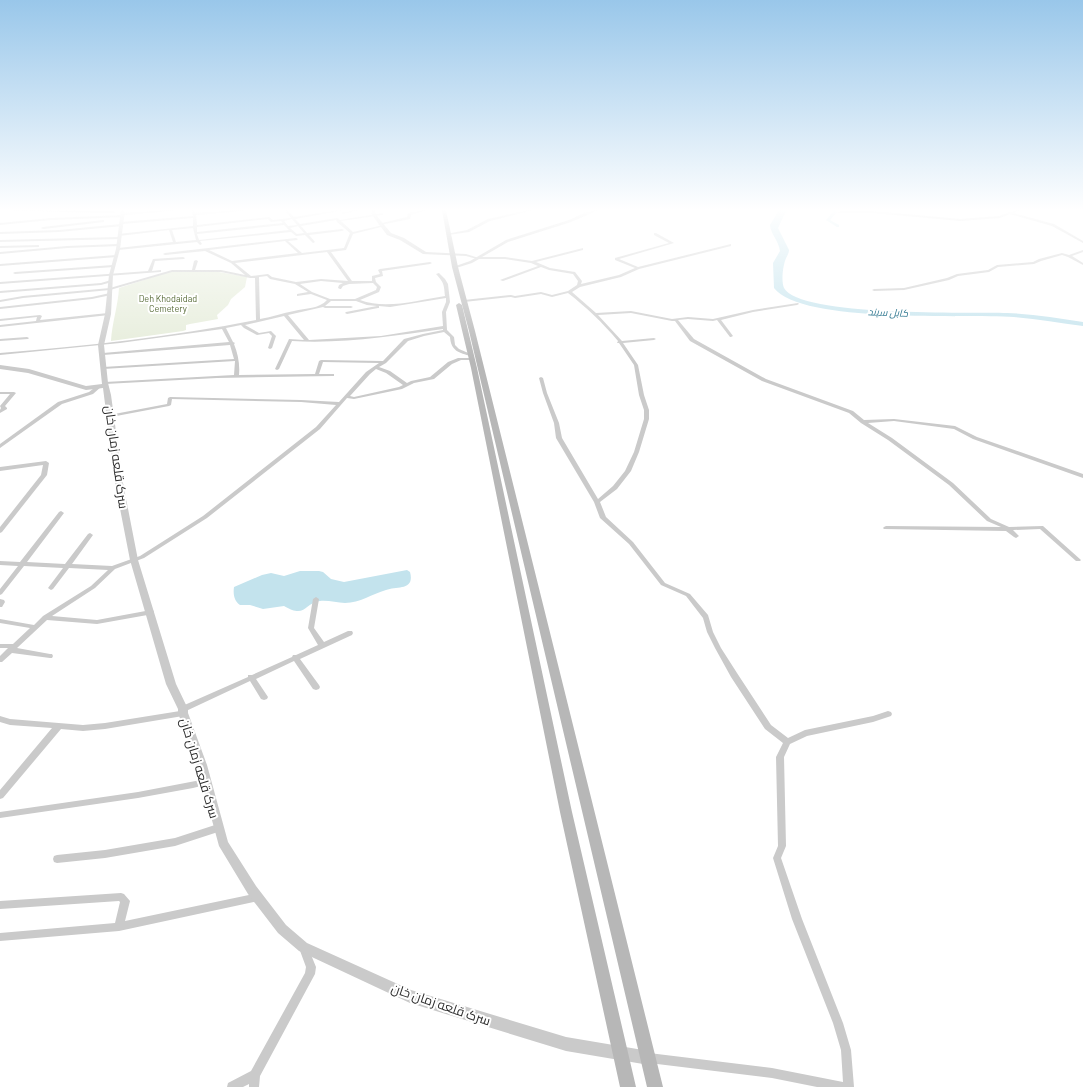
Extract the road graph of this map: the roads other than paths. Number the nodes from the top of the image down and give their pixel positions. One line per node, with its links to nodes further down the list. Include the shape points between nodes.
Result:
1 (62, 261): 19 (street)
2 (115, 261): 20 (street, سرک قلعه زمان خان)
3 (154, 261): 24 (street)
4 (196, 261): 26 (street)
5 (229, 261): 16 (street)
6 (243, 261): 16 (street)
7 (334, 261): 34 (street)
8 (451, 261): 80 (main road)
9 (453, 261): 22 (main road)
10 (471, 261): 22 (street)
11 (523, 261): 17 (street)
12 (537, 261): 17 (street)
13 (620, 261): 23 (street)
14 (667, 261): 23 (street)
15 (1039, 261): 40 (street, via 997,266 989,271 957,275 904,289)
16 (232, 262): 31 (street)
17 (532, 262): 21 (street)
18 (430, 263): 35 (street, via 380,270 382,275 373,277)
19 (1, 266)
20 (113, 266): 27 (street); 29 (street, سرک قلعه زمان خان)
21 (540, 266): 32 (street); 38 (street, via 574,272 580,281)
22 (456, 267): 50 (main road)
23 (638, 268): 38 (street, via 620,276)
24 (150, 271): 25 (street); 29 (street)
25 (172, 271): 26 (street); 42 (street)
26 (193, 271): 31 (street, via 221,271)
27 (15, 273)
28 (438, 274): 46 (street, via 446,284)
29 (111, 275): 33 (street, سرک قلعه زمان خان); 36 (street)
30 (257, 276): 31 (street); 37 (street, via 268,275 271,278); 62 (street)
31 (250, 277)
32 (502, 280)
33 (111, 281): 41 (street); 42 (street, سرک قلعه زمان خان)
34 (350, 282): 35 (street); 37 (street, via 321,280); 39 (street, via 341,284)
35 (374, 282): 48 (street, via 379,287 378,290)
36 (0, 283)
37 (296, 283): 43 (street)
38 (579, 286): 44 (street)
39 (340, 288)
40 (874, 290)
41 (0, 292)
42 (110, 292): 49 (street, via 23,297); 55 (street, via 92,298); 57 (street, سرک قلعه زمان خان)
43 (310, 292): 45 (street); 47 (street)
44 (569, 292): 50 (street, via 552,296 541,293); 58 (street)
45 (298, 295)
46 (447, 297): 52 (street); 68 (street, via 444,312)
47 (330, 300): 48 (street); 53 (street)
48 (356, 300): 52 (street, via 367,304)
49 (0, 301)
50 (464, 301): 150 (main road)
51 (797, 304): 60 (street)
52 (390, 306): 56 (street)
53 (325, 307): 54 (street); 59 (street, via 300,310)
54 (352, 307)
55 (0, 308)
56 (347, 312)
57 (108, 314): 64 (street); 76 (street, سرک قلعه زمان خان)
58 (597, 314): 63 (street, via 632,312); 74 (street)
59 (286, 315): 62 (street); 73 (street)
60 (718, 319): 63 (street); 69 (street)
61 (0, 320): 64 (street, via 40,316)
62 (258, 320): 65 (street)
63 (676, 320): 98 (street, via 692,340 760,378 847,410)
64 (37, 322): 66 (street)
65 (242, 324): 67 (street); 77 (street, via 258,334 270,332 274,336)
66 (0, 326)
67 (223, 327): 75 (street); 76 (street)
68 (445, 329): 73 (street, via 382,337); 80 (street, via 452,337 454,349); 82 (street, via 406,340)
69 (731, 336)
70 (27, 338): 72 (street)
71 (654, 339): 74 (street)
72 (0, 340)
73 (308, 341): 86 (street, via 291,340)
74 (619, 342): 102 (street, via 636,365 641,397 648,416 630,469 620,483)
75 (233, 343): 79 (street); 81 (street)
76 (101, 345): 78 (street); 79 (street, سرک قلعه زمان خان)
77 (270, 348)
78 (0, 354)
79 (103, 354): 84 (street, سرک قلعه زمان خان)
80 (471, 357): 92 (street, via 450,363 432,378); 149 (main road, via 566,812)
81 (236, 360): 84 (street); 89 (street)
82 (384, 362): 85 (street); 87 (street, via 321,361)
83 (0, 367): 91 (street, via 86,388)
84 (103, 368): 91 (street, سرک قلعه زمان خان)
85 (376, 368): 92 (street); 94 (street, via 368,373)
86 (277, 369)
87 (317, 374): 88 (street); 89 (street)
88 (332, 374)
89 (236, 376): 91 (street)
90 (541, 378): 102 (street, via 542,390 558,426 559,438)
91 (103, 385): 97 (street, سرک قلعه زمان خان); 99 (street, via 91,393 60,404)
92 (406, 385): 94 (street, via 374,394)
93 (0, 393): 96 (street, via 14,393)
94 (347, 397): 95 (street)
95 (340, 404): 97 (street, via 170,398 169,405); 109 (street, via 318,428 205,517)
96 (0, 412)
97 (111, 416): 109 (street, سرک قلعه زمان خان, via 113,447)
98 (863, 422): 101 (street, via 894,420 955,428 975,438); 105 (street, via 951,484 988,520)
99 (0, 446)
100 (0, 469): 106 (street, via 46,463 44,475)
101 (1083, 476)
102 (597, 502): 138 (street, via 603,518 631,543 663,584 688,596 706,617 715,643 734,675 768,727)
103 (61, 513): 112 (street)
104 (886, 528): 105 (street)
105 (1007, 529): 108 (street); 110 (street, via 1041,527)
106 (0, 532)
107 (90, 535): 113 (street)
108 (1016, 536)
109 (134, 560): 114 (street); 120 (street, سرک قلعه زمان خان)
110 (1078, 560)
111 (0, 563): 112 (street)
112 (21, 564): 113 (street); 116 (street)
113 (67, 565): 114 (street); 115 (street)
114 (113, 568): 121 (street, via 94,586)
115 (52, 588)
116 (0, 593)
117 (316, 599): 125 (street, via 311,628)
118 (0, 601): 119 (street)
119 (0, 605)
120 (151, 612): 121 (street, via 97,622); 134 (street, سرک قلعه زمان خان, via 171,684)
121 (45, 618): 123 (street)
122 (0, 621): 123 (street)
123 (34, 627): 127 (street)
124 (350, 633): 125 (street)
125 (322, 645): 129 (street)
126 (0, 646): 127 (street)
127 (13, 648): 128 (street); 130 (street)
128 (50, 656)
129 (295, 657): 131 (street); 132 (street)
130 (0, 660)
131 (251, 677): 133 (street); 134 (street)
132 (316, 687)
133 (264, 697)
134 (183, 711): 137 (street, via 105,726); 139 (street, سرک قلعه زمان خان)
135 (888, 714): 138 (street, via 873,720 805,734)
136 (0, 719): 137 (street)
137 (58, 727): 140 (street)
138 (787, 742): 157 (street, via 780,757 782,846 778,858 797,919 838,1023 846,1050)
139 (206, 782): 141 (street); 142 (street, سرک قلعه زمان خان)
140 (0, 796)
141 (0, 815)
142 (218, 828): 143 (street, via 175,842); 144 (street, سرک قلعه زمان خان, via 223,843)
143 (57, 859)
144 (258, 897): 146 (street); 148 (street, سرک قلعه زمان خان, via 282,929)
145 (0, 906): 146 (street, via 121,897 125,901)
146 (119, 927): 147 (street)
147 (0, 937)
148 (303, 947): 149 (street, سرک قلعه زمان خان, via 410,996 566,1044); 151 (street, via 310,974)
149 (621, 1054): 150 (street, سرک قلعه زمان خان); 154 (main road)
150 (648, 1058): 155 (main road); 156 (street, via 772,1073)
151 (255, 1075): 152 (street); 153 (street)
152 (232, 1087)
153 (254, 1087)
154 (628, 1087)
155 (655, 1087)
156 (844, 1087)
157 (849, 1087)

